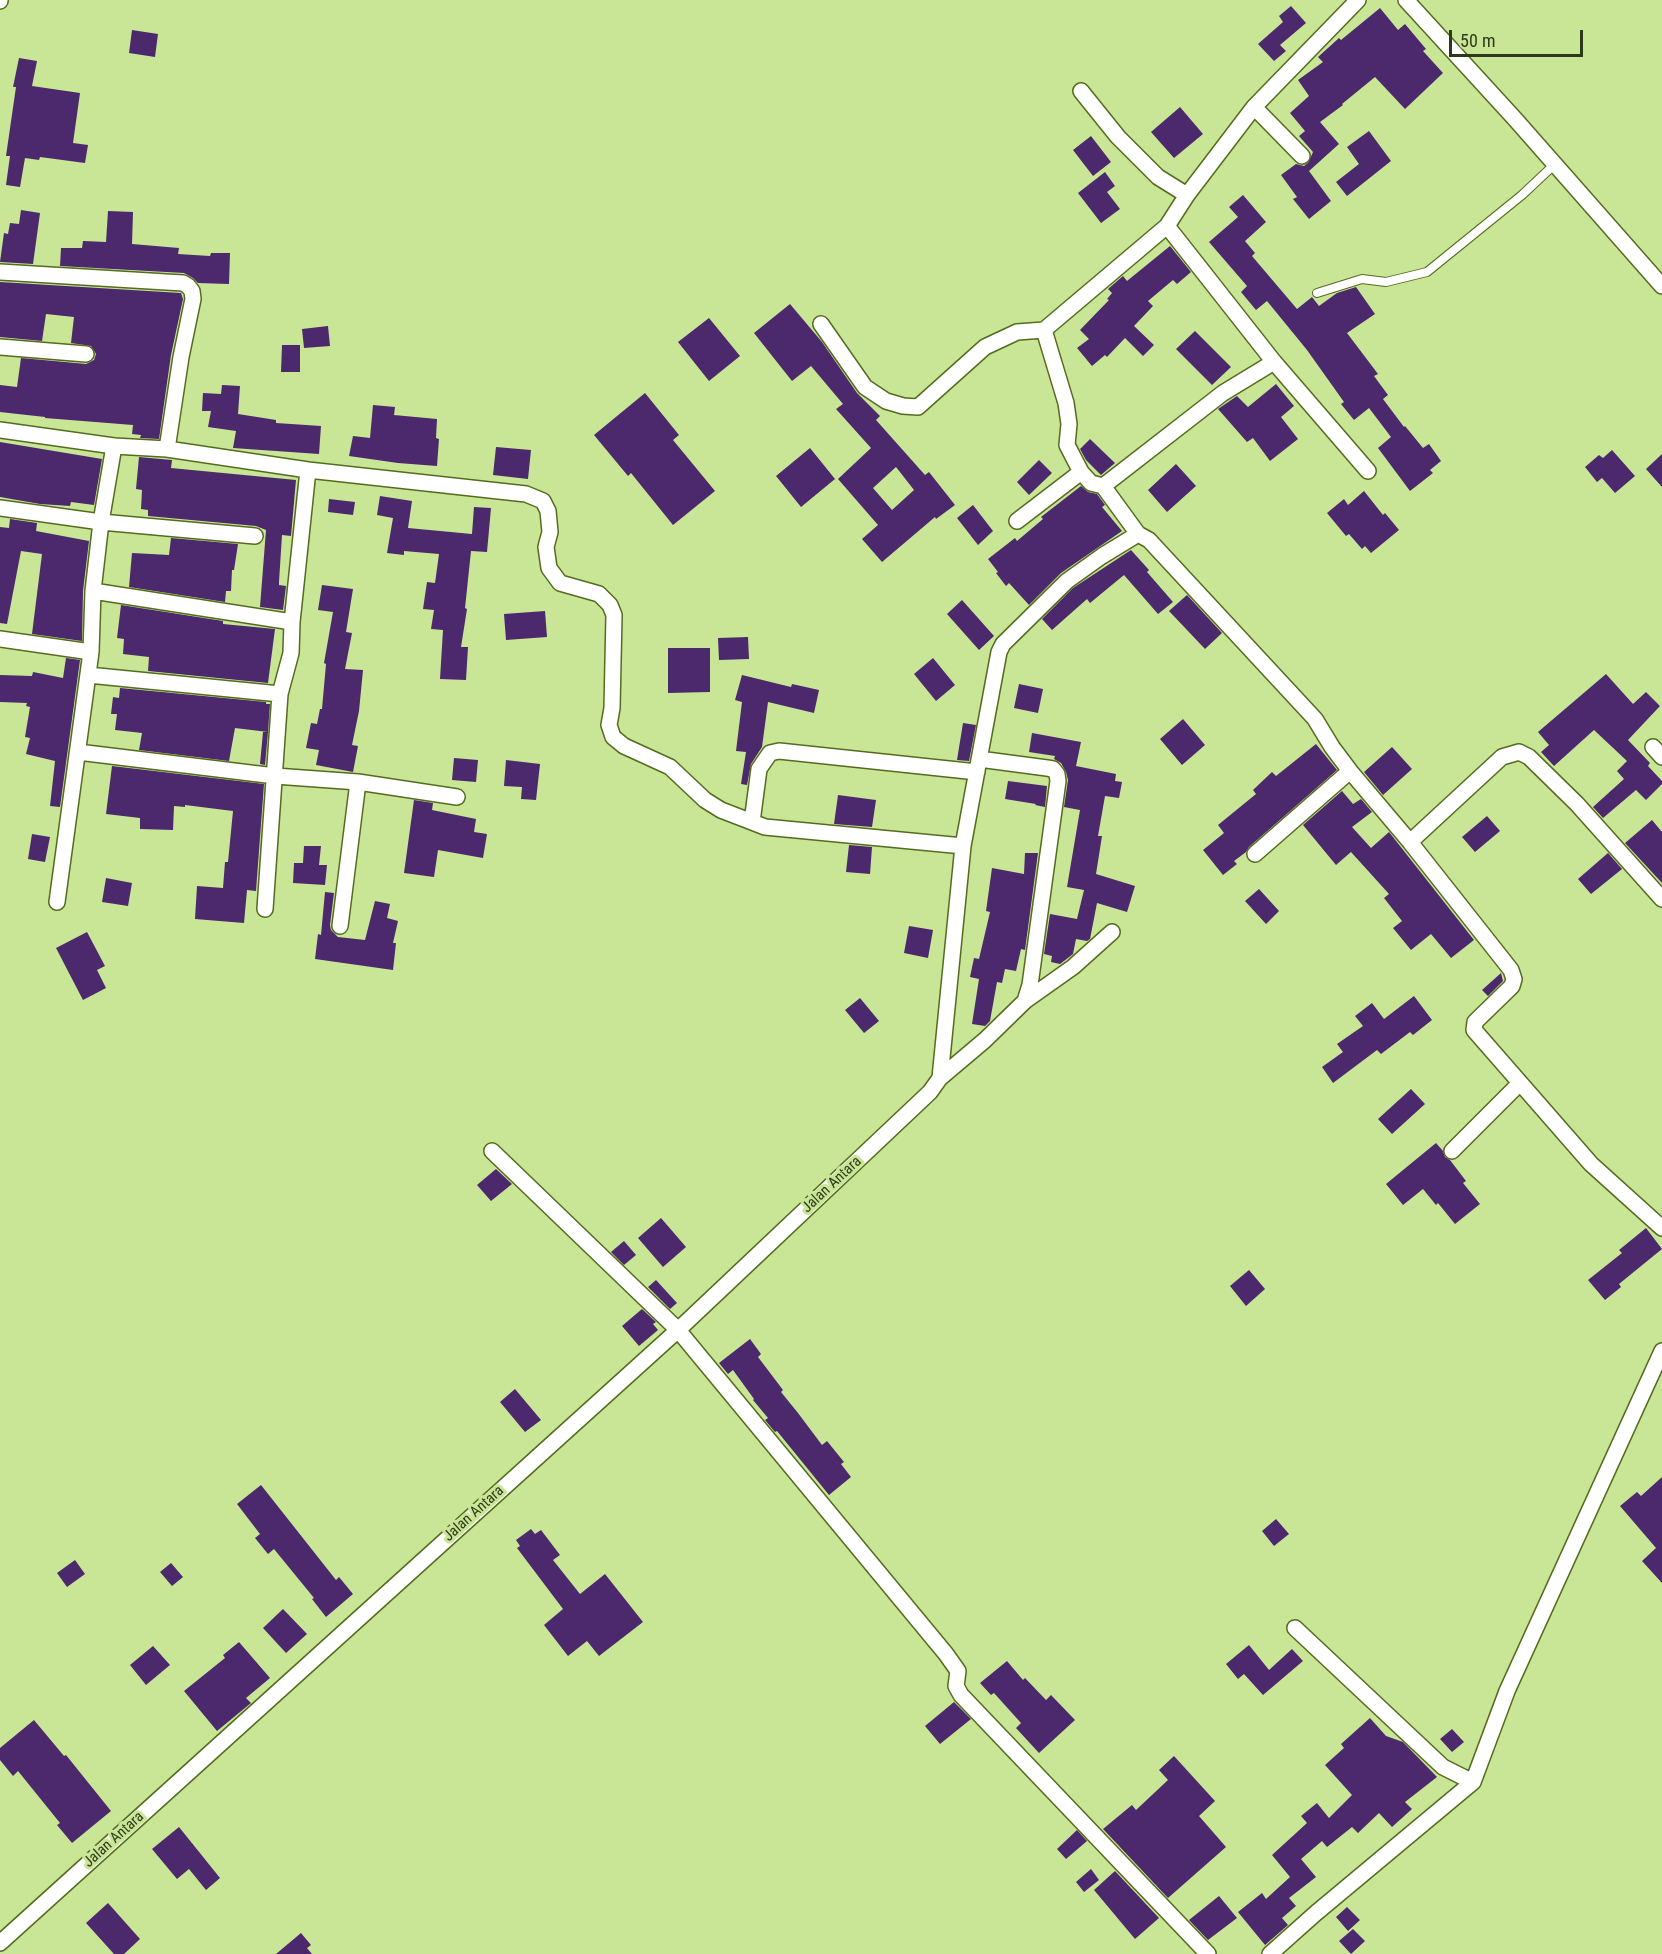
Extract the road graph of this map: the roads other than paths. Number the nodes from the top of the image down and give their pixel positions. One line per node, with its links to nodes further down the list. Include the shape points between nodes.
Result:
1 (1358, 0): 4 (street)
2 (1406, 0): 6 (street)
3 (1081, 91): 7 (street, via 1118,137 1158,177)
4 (1254, 107): 5 (street); 7 (street)
5 (1302, 156)
6 (1555, 164): 10 (street); 11 (lane, via 1427,272 1386,282 1362,279)
7 (1187, 195): 8 (street)
8 (1167, 226): 13 (street); 16 (street)
9 (0, 272): 19 (street, via 188,286 193,299)
10 (1662, 286)
11 (1317, 293)
12 (821, 324): 13 (street, via 865,387 886,401 918,407 985,347 1017,332)
13 (1044, 330): 22 (street, via 1066,403 1067,445)
14 (0, 347): 15 (street)
15 (86, 354)
16 (1274, 362): 21 (street); 23 (street, via 1223,393)
17 (0, 430): 18 (street)
18 (114, 446): 19 (street); 26 (street)
19 (167, 449): 20 (street)
20 (309, 470): 30 (street); 41 (street, via 526,494 543,501 550,532 546,547 549,568 560,583 599,594 614,615 609,725 614,737 624,746 670,766 721,810)
21 (1368, 471)
22 (1082, 472): 23 (street, via 1091,483); 25 (street)
23 (1103, 486): 27 (street)
24 (0, 508): 26 (street)
25 (1017, 521)
26 (101, 522): 28 (street); 29 (street)
27 (1138, 534): 36 (street, via 1067,581 1003,644); 37 (street, via 1149,540 1315,719)
28 (255, 536)
29 (93, 591): 30 (street); 32 (street)
30 (292, 622): 34 (street, via 291,653)
31 (0, 639): 32 (street)
32 (91, 652): 33 (street)
33 (88, 675): 34 (street); 35 (street)
34 (280, 694): 38 (street)
35 (78, 752): 38 (street); 46 (street)
36 (978, 765): 41 (street, via 770,753 759,770); 43 (street); 50 (street, via 1047,768 1057,774)
37 (1350, 771): 42 (street); 44 (street)
38 (275, 776): 39 (street); 47 (street)
39 (358, 782): 40 (street); 48 (street)
40 (457, 797)
41 (752, 822): 43 (street, via 765,827)
42 (1410, 842): 45 (street, via 1502,757 1519,752 1577,804); 52 (street, via 1511,970 1512,986 1475,1022 1474,1030)
43 (963, 846): 51 (street)
44 (1255, 854)
45 (1662, 899)
46 (57, 902)
47 (265, 909)
48 (340, 926)
49 (1112, 932): 50 (street, Jalan Antara, via 1073,967)
50 (1025, 1001): 51 (street, Jalan Antara)
51 (940, 1077): 56 (street, Jalan Antara, via 930,1092)
52 (1520, 1083): 54 (street); 55 (street, via 1591,1164)
53 (492, 1151): 56 (street)
54 (1452, 1151)
55 (1662, 1228)
56 (678, 1330): 60 (street, Jalan Antara); 61 (street, via 946,1654 958,1671 956,1686 962,1695)
57 (1662, 1351): 59 (street, via 1507,1691)
58 (1295, 1628): 59 (street, via 1443,1767)
59 (1473, 1782): 62 (street)
60 (0, 1943)
61 (1208, 1954)
62 (1270, 1954)

